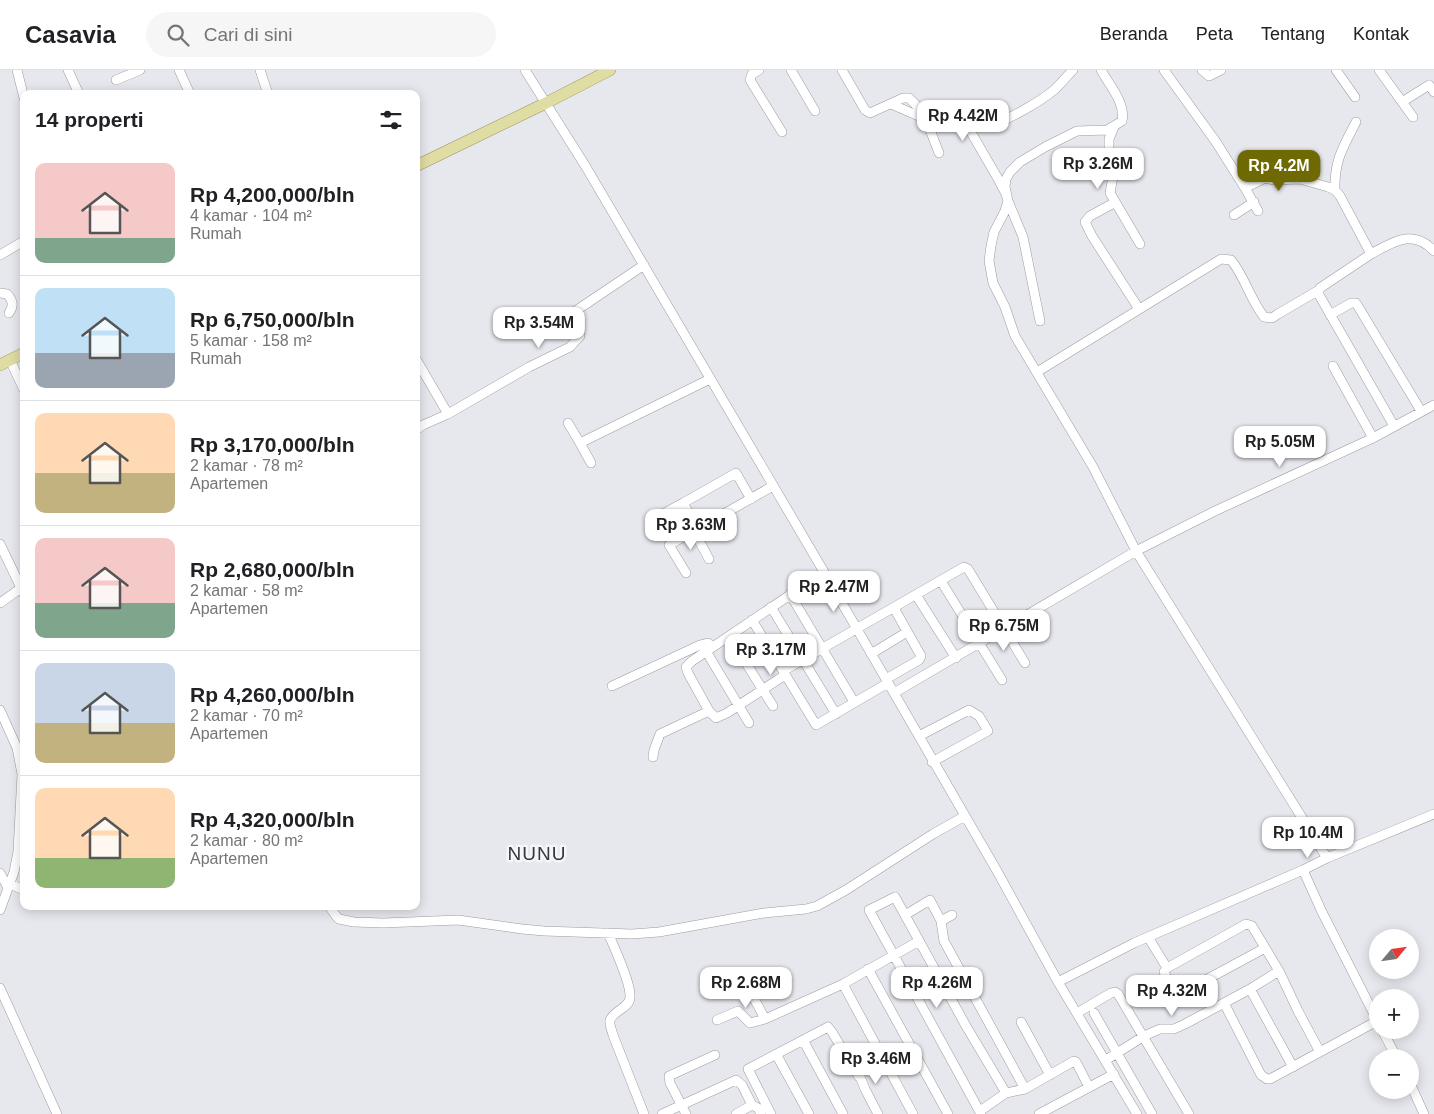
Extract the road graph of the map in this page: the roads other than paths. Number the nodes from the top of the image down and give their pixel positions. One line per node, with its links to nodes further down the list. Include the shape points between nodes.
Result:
1 (17, 70): 20 (street)
2 (68, 70): 21 (street)
3 (140, 70): 18 (street)
4 (179, 70): 22 (street)
5 (525, 70): 26 (street)
6 (610, 70): 26 (main road)
7 (759, 70): 33 (street, via 750,78 751,84)
8 (791, 70): 27 (street)
9 (842, 70): 30 (street, via 865,110 870,113 909,98)
10 (1073, 70): 28 (street, via 1045,98 998,123 976,122)
11 (1101, 70): 32 (street, via 1124,114 1122,121)
12 (1164, 70): 36 (street)
13 (1202, 70): 14 (street, via 1209,76)
14 (1221, 70)
15 (1336, 70): 24 (street)
16 (1379, 70): 25 (street)
17 (262, 71): 23 (street)
18 (116, 80)
19 (1432, 86): 25 (street)
20 (22, 90)
21 (77, 90)
22 (188, 90)
23 (267, 90)
24 (1355, 97)
25 (1402, 102): 29 (street)
26 (546, 103): 35 (main road); 46 (street)
27 (815, 111)
28 (961, 115): 30 (street, via 952,110); 38 (street)
29 (1413, 117)
30 (925, 120): 34 (street)
31 (1356, 122): 37 (street, via 1338,156)
32 (1114, 127): 38 (street, via 1077,131 1020,162 1006,179); 39 (street, via 1109,139 1114,170 1110,193)
33 (782, 132)
34 (939, 153)
35 (420, 164)
36 (1245, 188): 37 (street, via 1265,178 1300,179); 40 (street, via 1256,207)
37 (1335, 190): 44 (street)
38 (1008, 201): 52 (street, via 1023,238); 57 (street, via 994,232 990,272 1015,336)
39 (1114, 203): 42 (street); 49 (street, via 1085,222)
40 (1234, 215)
41 (20, 244): 45 (street)
42 (1140, 244)
43 (1434, 251): 44 (street, via 1417,240 1399,238)
44 (1371, 254): 47 (street)
45 (0, 255)
46 (644, 265): 58 (street); 62 (street, via 571,314 580,337 570,347)
47 (1319, 290): 49 (street, via 1272,318 1264,317 1238,268 1231,260 1222,259); 51 (street)
48 (0, 293): 50 (street, via 11,299 13,304)
49 (1139, 309): 57 (street)
50 (9, 313)
51 (1330, 315): 61 (street, via 1356,303); 64 (street)
52 (1040, 321)
53 (20, 355): 54 (main road)
54 (5, 362): 59 (street)
55 (420, 366): 62 (street)
56 (1333, 366): 66 (street)
57 (1037, 372): 75 (street)
58 (710, 379): 67 (street); 69 (street)
59 (20, 384)
60 (1434, 405): 61 (street)
61 (1422, 411): 64 (street)
62 (448, 414): 65 (street)
63 (568, 422): 67 (street)
64 (1394, 426): 66 (street)
65 (420, 427)
66 (1372, 438): 75 (street)
67 (580, 443): 68 (street)
68 (591, 463)
69 (773, 486): 70 (street); 77 (street)
70 (751, 499): 71 (street, via 736,473); 73 (street)
71 (683, 503): 72 (street); 73 (street)
72 (661, 515)
73 (696, 530): 76 (street); 78 (street, via 669,545)
74 (0, 544): 80 (street)
75 (1136, 550): 89 (street); 119 (street)
76 (708, 558)
77 (824, 572): 82 (street); 88 (street)
78 (686, 573)
79 (941, 581): 83 (street); 89 (street, via 966,568); 92 (street)
80 (20, 583)
81 (20, 591): 84 (street)
82 (790, 594): 85 (street); 93 (street)
83 (916, 595): 86 (street); 96 (street)
84 (0, 603)
85 (770, 607): 87 (street); 97 (street)
86 (894, 608): 88 (street); 90 (street)
87 (752, 620): 91 (street); 99 (street)
88 (856, 628): 93 (street); 95 (street)
89 (1004, 629): 92 (street); 98 (street)
90 (907, 632): 95 (street); 101 (street, via 921,658)
91 (729, 636): 94 (street); 103 (street)
92 (979, 643): 96 (street); 100 (street)
93 (823, 648): 97 (street); 105 (street)
94 (709, 649): 102 (street, via 708,643 700,645); 106 (street); 109 (street, via 688,664 687,670)
95 (871, 654): 101 (street)
96 (956, 658): 104 (street)
97 (803, 659): 99 (street); 110 (street)
98 (1025, 663)
99 (784, 673): 103 (street); 110 (street, via 814,724 818,725)
100 (1002, 680)
101 (887, 681): 104 (street); 105 (street)
102 (612, 686)
103 (762, 690): 106 (street); 107 (street)
104 (894, 693): 112 (street)
105 (854, 702): 110 (street)
106 (739, 705): 109 (street, via 718,718); 111 (street)
107 (773, 706)
108 (0, 710): 115 (street, via 17,748)
109 (710, 712): 113 (street, via 660,734)
110 (836, 714)
111 (749, 723)
112 (919, 736): 114 (street); 114 (street, via 969,710 979,716 988,730)
113 (653, 758)
114 (932, 762): 118 (street)
115 (20, 764)
116 (20, 813): 122 (street, via 18,852)
117 (1434, 814): 119 (street)
118 (965, 816): 129 (street, via 817,906 659,932); 137 (street)
119 (1327, 858): 120 (street)
120 (1303, 870): 130 (street); 143 (street)
121 (0, 873): 122 (street)
122 (9, 886): 123 (street); 124 (street)
123 (20, 889)
124 (0, 910)
125 (332, 910): 129 (street, via 339,919 354,922 458,920 522,930)
126 (905, 915): 128 (street, via 928,896); 131 (street); 133 (street, via 895,897 869,910)
127 (952, 915): 128 (street)
128 (941, 921): 163 (street, via 944,941)
129 (608, 933): 170 (street, via 631,998 610,1019 610,1023)
130 (1148, 937): 134 (street); 137 (street)
131 (919, 941): 133 (street); 164 (street)
132 (1265, 948): 134 (street, via 1252,926 1246,924); 134 (street, via 1176,996 1164,972); 136 (street)
133 (893, 955): 135 (street); 168 (street)
134 (1167, 968)
135 (868, 969): 138 (street); 180 (street)
136 (1279, 971): 141 (street); 152 (street)
137 (1058, 982): 144 (street)
138 (843, 984): 146 (street); 156 (street)
139 (0, 988): 169 (street)
140 (748, 988): 146 (street)
141 (1250, 990): 142 (street); 158 (street)
142 (1224, 1003): 150 (street, via 1174,1029 1160,1029); 158 (street, via 1261,1075 1270,1079)
143 (1369, 1006)
144 (1077, 1012): 150 (street, via 1116,992); 157 (street)
145 (1094, 1013): 153 (street)
146 (765, 1019): 147 (street, via 750,1023 738,1011)
147 (718, 1020)
148 (1021, 1022): 160 (street)
149 (1369, 1026): 152 (street)
150 (1144, 1036): 153 (street); 184 (street)
151 (803, 1040): 154 (street); 161 (street, via 830,1029); 177 (street)
152 (1320, 1052): 158 (street)
153 (1117, 1053): 157 (street); 183 (street)
154 (776, 1054): 175 (street, via 748,1069); 176 (street)
155 (715, 1055): 166 (street, via 669,1076)
156 (882, 1059): 161 (street, via 861,1071); 179 (street)
157 (1106, 1060): 159 (street)
158 (1294, 1067)
159 (1114, 1074): 162 (street); 182 (street)
160 (1050, 1075): 162 (street, via 1075,1061); 163 (street)
161 (859, 1077): 178 (street)
162 (1089, 1087): 181 (street)
163 (1025, 1089): 164 (street)
164 (1006, 1093): 168 (street)
165 (1417, 1099): 185 (street)
166 (682, 1105): 167 (street, via 736,1080); 171 (street); 172 (street)
167 (752, 1106): 173 (street); 174 (street)
168 (981, 1113)
169 (57, 1114)
170 (644, 1114)
171 (662, 1114)
172 (686, 1114)
173 (736, 1114)
174 (761, 1114)
175 (771, 1114)
176 (809, 1114)
177 (843, 1114)
178 (878, 1114)
179 (913, 1114)
180 (948, 1114)
181 (1039, 1114)
182 (1137, 1114)
183 (1152, 1114)
184 (1189, 1114)
185 (1424, 1114)

